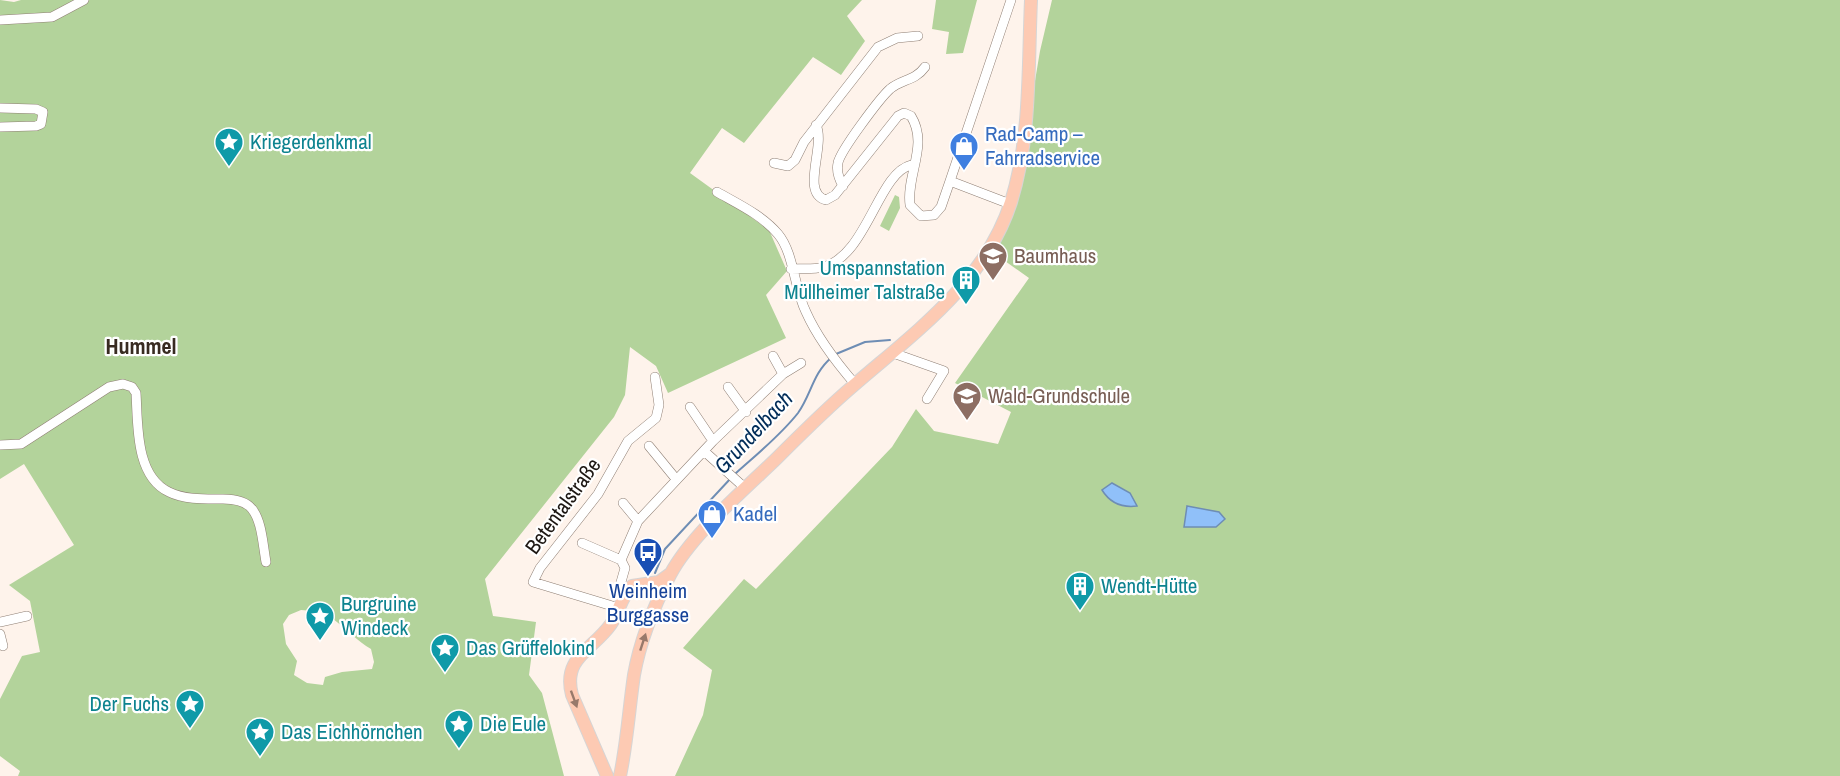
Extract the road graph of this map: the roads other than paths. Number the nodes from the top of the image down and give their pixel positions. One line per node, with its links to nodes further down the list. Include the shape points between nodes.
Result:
1 (84, 0): 4 (street, via 52,17)
2 (1011, 5): 3 (street); 12 (street)
3 (1031, 5): 15 (main road, via 1022,148)
4 (0, 20)
5 (918, 36): 8 (street, via 897,38 878,47)
6 (925, 67): 13 (street, via 914,79 899,83 886,93 841,154 837,167)
7 (0, 108): 9 (street, via 36,109 43,112 44,118 36,126)
8 (816, 125): 10 (street, via 795,160 788,166); 13 (street, via 820,140 813,189 826,200)
9 (0, 127)
10 (774, 163)
11 (914, 168): 12 (street, via 910,205 915,213 926,217 938,212); 13 (street, via 917,130 911,116 901,114); 16 (street, via 905,166 891,178 865,227 835,261 824,267)
12 (950, 181): 15 (street)
13 (843, 186)
14 (717, 192): 16 (street, via 758,216 779,235 788,249)
15 (1010, 204): 17 (main road, via 979,265 956,294)
16 (791, 269): 22 (street, via 806,312 829,354)
17 (893, 353): 22 (main road); 24 (street, via 944,371)
18 (773, 356): 20 (street)
19 (801, 363): 20 (street)
20 (783, 374): 26 (street)
21 (655, 377): 42 (street, Betentalstraße, via 659,405 656,418 628,441 598,494 533,582)
22 (855, 384): 32 (main road)
23 (728, 387): 26 (street)
24 (927, 399)
25 (690, 407): 27 (street)
26 (746, 412): 27 (street)
27 (713, 441): 30 (street)
28 (0, 446): 37 (street, via 21,444 110,387 132,387 136,393 141,451 149,476 168,492 247,504 256,518)
29 (649, 446): 31 (street)
30 (704, 451): 31 (street); 32 (street)
31 (676, 479): 34 (street)
32 (745, 489): 38 (main road)
33 (623, 503): 34 (street)
34 (638, 521): 36 (street)
35 (582, 543): 36 (street)
36 (621, 560): 41 (street, via 625,568 619,589)
37 (266, 562)
38 (671, 573): 39 (main road); 40 (main road)
39 (653, 583): 40 (main road); 41 (main road, via 634,585)
40 (661, 594): 47 (main road, one-way to 40, via 638,656)
41 (626, 595): 42 (main road)
42 (619, 608): 48 (main road, one-way to 48, via 607,629 578,657 570,677 572,695)
43 (27, 616): 44 (street)
44 (0, 622)
45 (0, 634): 46 (street)
46 (3, 646)
47 (623, 761): 48 (main road); 49 (main road)
48 (605, 771)
49 (620, 776)

